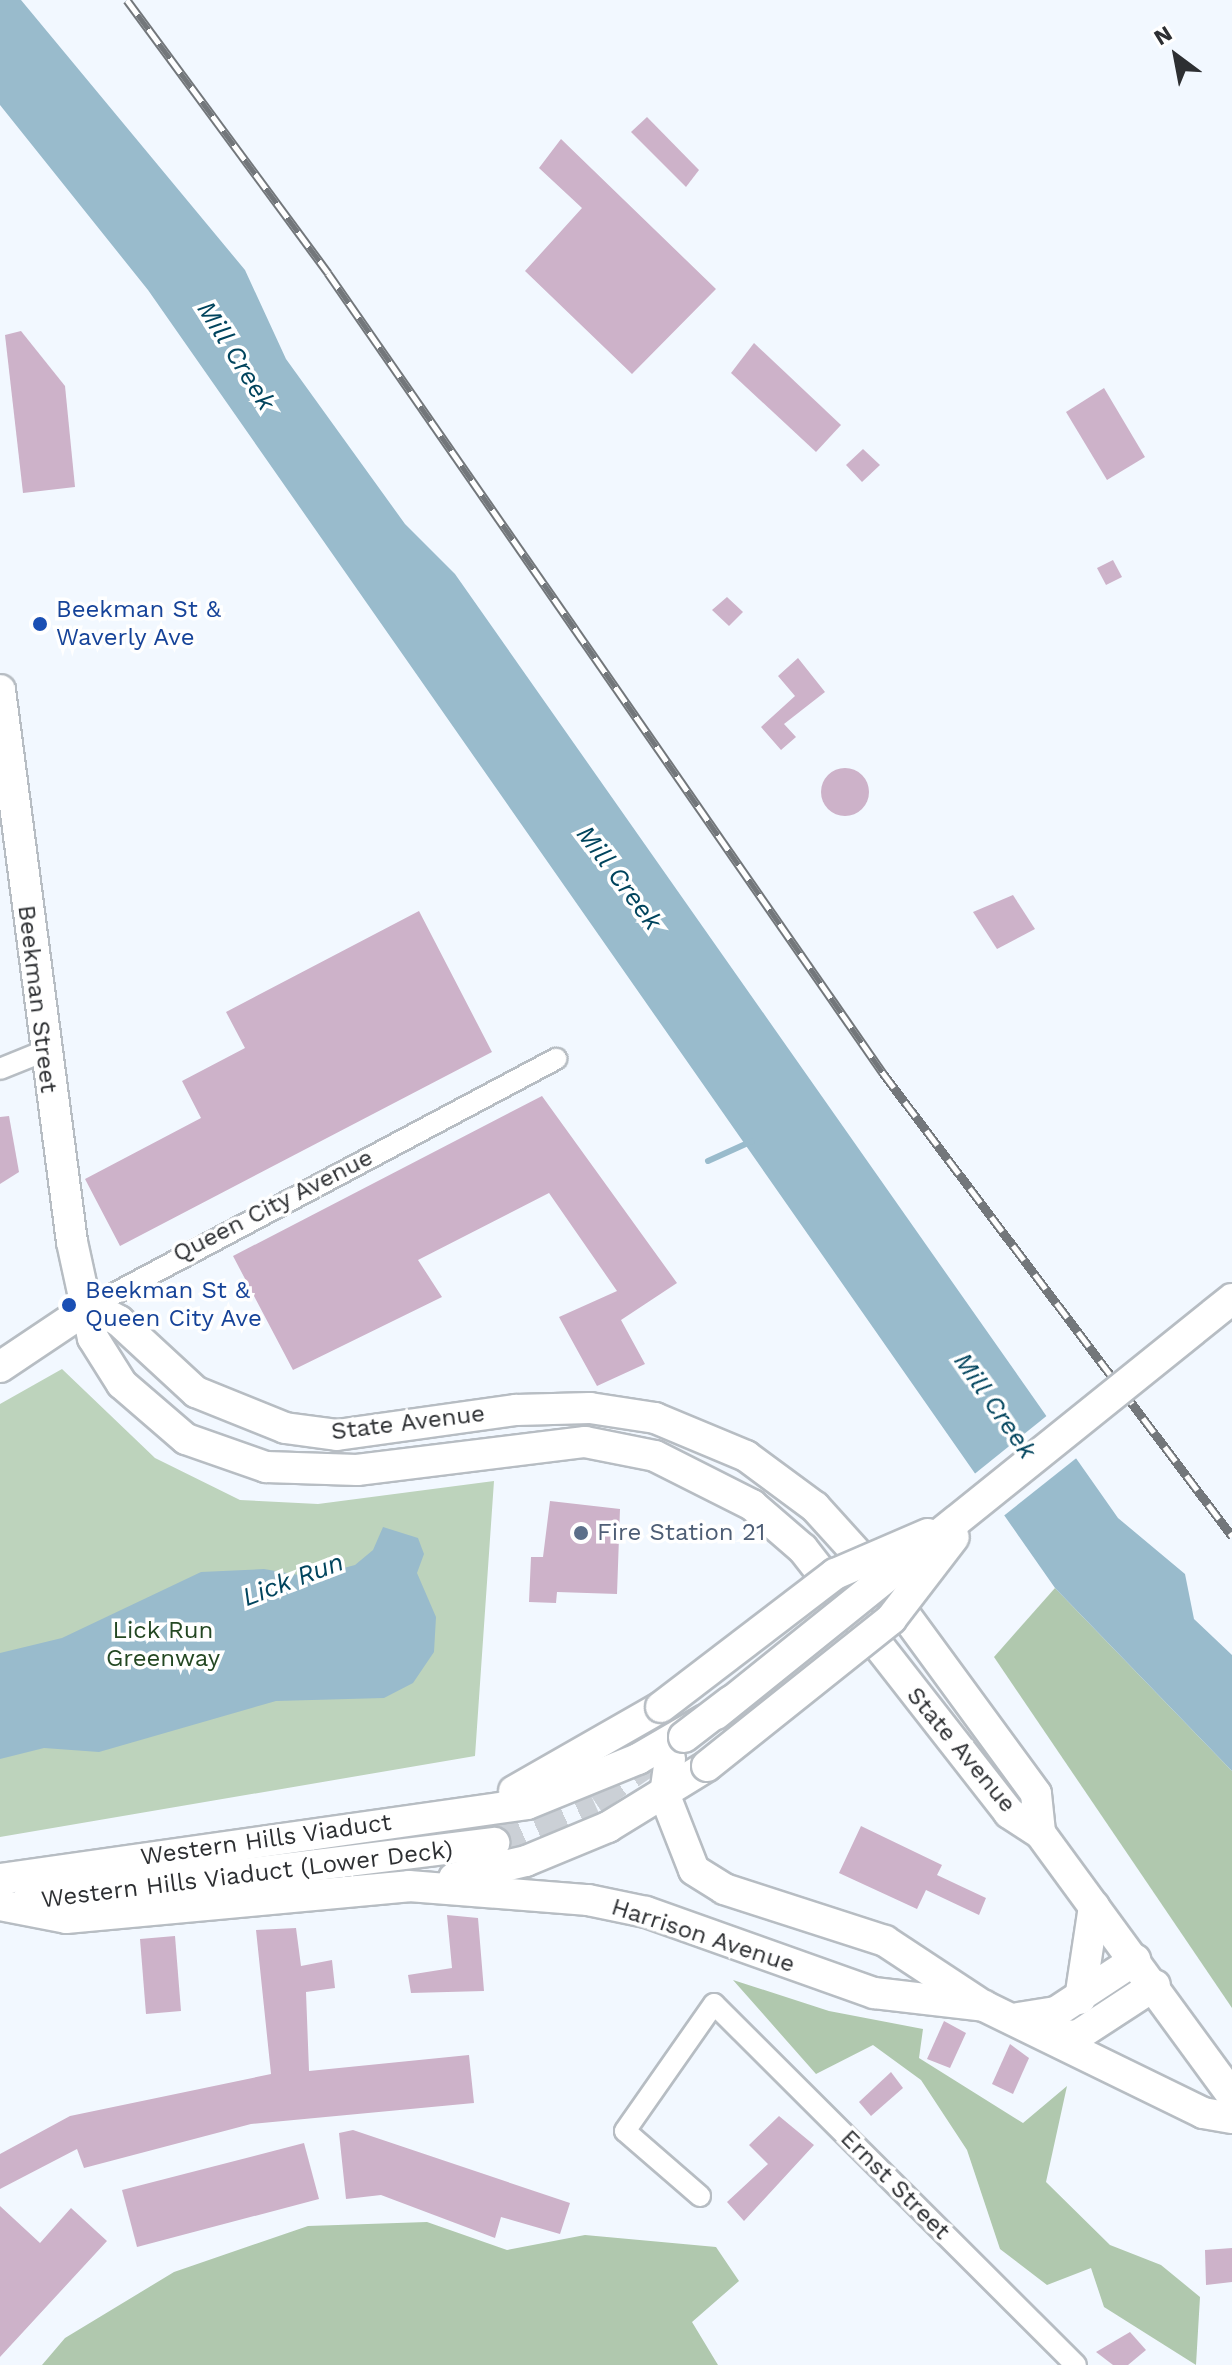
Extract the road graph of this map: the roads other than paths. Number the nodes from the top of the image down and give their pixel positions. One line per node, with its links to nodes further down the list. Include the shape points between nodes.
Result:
1 (0, 690): 2 (main road, Beekman Street)
2 (8, 835): 3 (main road, Beekman Street)
3 (42, 1052): 5 (street); 7 (main road, Beekman Street, via 72,1242)
4 (556, 1059): 7 (street, Queen City Avenue)
5 (0, 1069)
6 (1232, 1301): 9 (main road, bridge); 10 (main road, bridge)
7 (91, 1306): 8 (main road, Queen City Avenue); 14 (main road, State Avenue, via 119,1321 196,1392 285,1428 337,1435 516,1410 590,1408 668,1422 746,1456 815,1507 873,1571 1036,1794); 14 (main road, State Avenue, via 93,1338 142,1405 186,1439 238,1461 357,1470 585,1442 655,1456 732,1492 803,1549 1009,1813)
8 (0, 1367)
9 (977, 1512): 11 (main road, bridge); 12 (main road, bridge, via 891,1619); 13 (main road, bridge, via 835,1574 661,1707)
10 (716, 1714): 11 (main road, bridge); 13 (main road, bridge, via 569,1789)
11 (677, 1748): 12 (main road); 16 (main road)
12 (665, 1796): 16 (main road); 26 (main road, via 682,1853 694,1870 724,1889 885,1941)
13 (489, 1807): 17 (main road, Western Hills Viaduct)
14 (1040, 1833): 20 (main road, State Avenue)
15 (494, 1843): 19 (main road, Western Hills Viaduct (Lower Deck))
16 (539, 1855): 18 (main road)
17 (0, 1879)
18 (409, 1886): 21 (main road, Harrison Avenue); 26 (main road, Harrison Avenue, via 588,1900 646,1912 874,1993)
19 (0, 1904): 21 (main road, Harrison Avenue)
20 (1094, 1906): 23 (main road, State Avenue); 25 (main road)
21 (66, 1918): 22 (main road)
22 (0, 1924)
23 (1135, 1960): 24 (main road, State Avenue); 25 (main road)
24 (1155, 1985): 28 (main road, via 1077,2036); 29 (main road, State Avenue)
25 (1080, 1999): 27 (main road)
26 (984, 2006): 27 (main road, Harrison Avenue)
27 (1018, 2018): 28 (main road, Harrison Avenue)
28 (1053, 2035): 30 (main road, Harrison Avenue, via 1203,2113)
29 (1232, 2095)
30 (1232, 2118)
31 (700, 2196): 32 (street, Ernst Street, via 625,2131 714,2004)
32 (1076, 2365)

